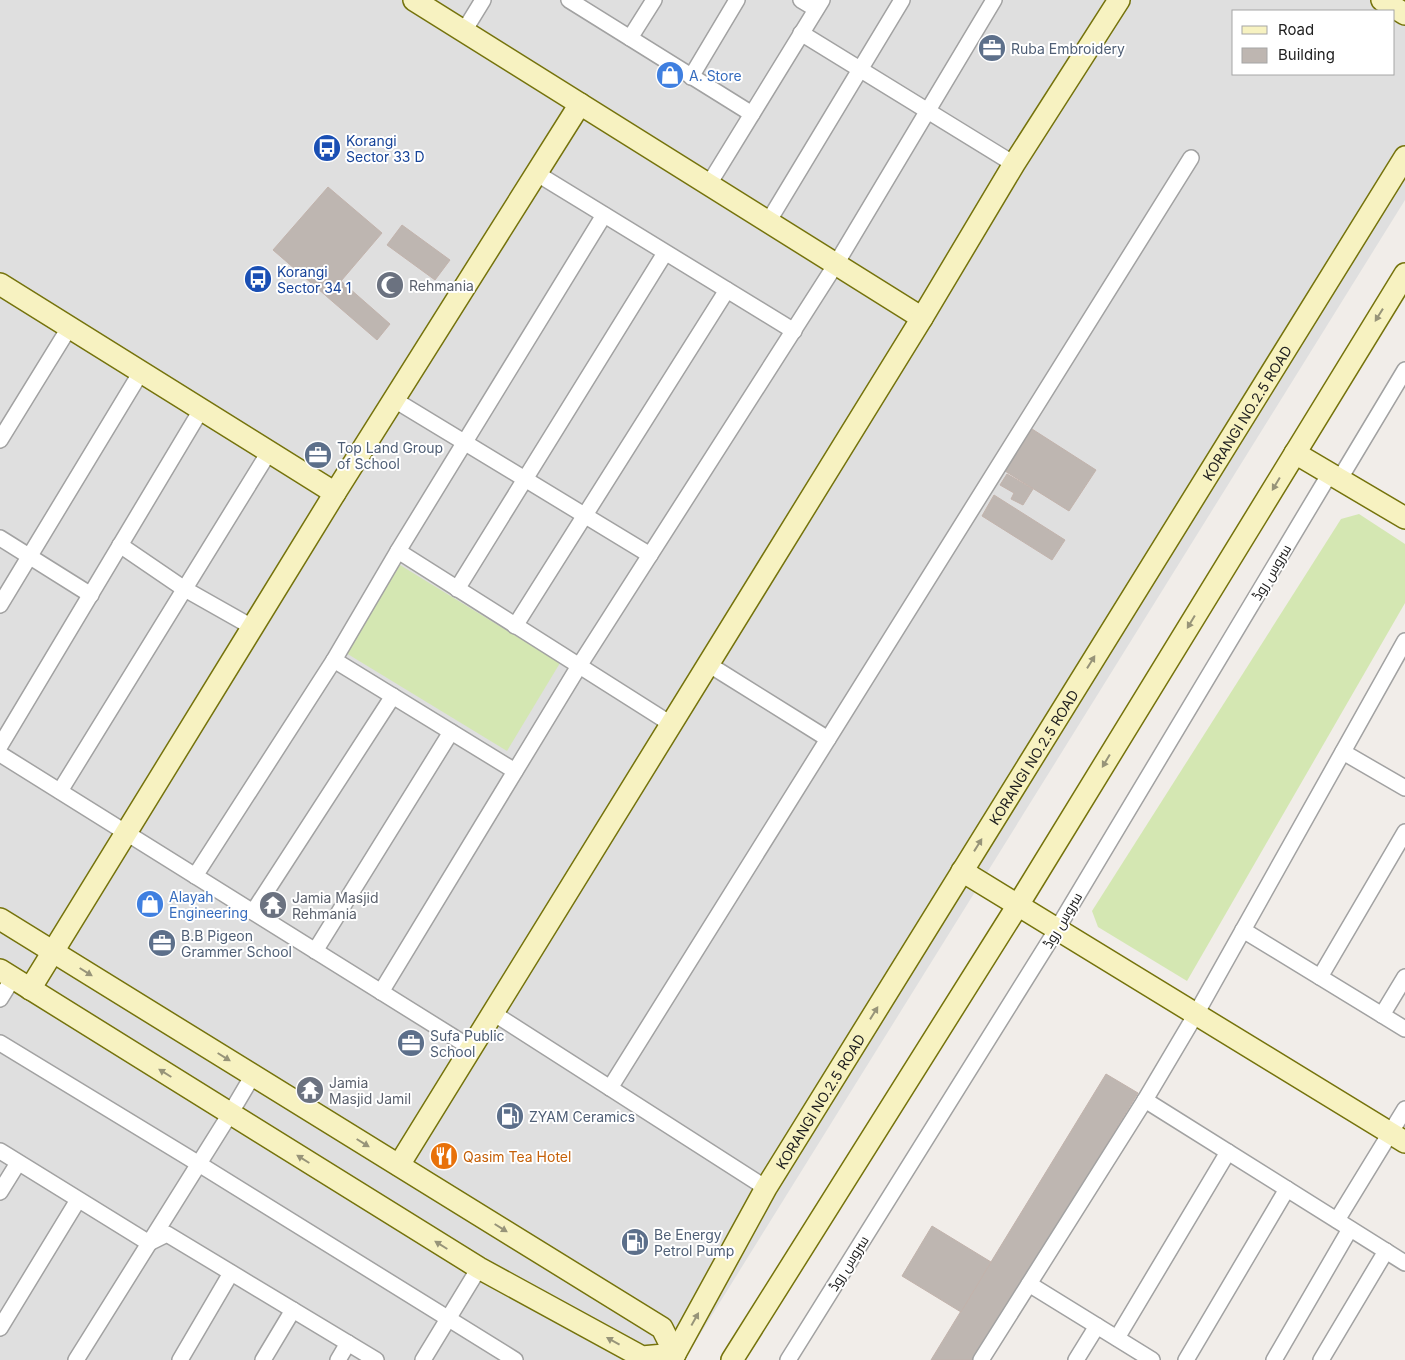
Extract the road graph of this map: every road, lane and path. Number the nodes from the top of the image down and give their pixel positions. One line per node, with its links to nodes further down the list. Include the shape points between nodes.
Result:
1 (414, 0): 13 (street)
2 (483, 0): 13 (street)
3 (570, 0): 15 (street)
4 (654, 0): 15 (street)
5 (737, 0): 17 (street)
6 (801, 0): 11 (street)
7 (902, 0): 16 (street)
8 (994, 0): 19 (street)
9 (1119, 0): 23 (street)
10 (1382, 0): 12 (street)
11 (819, 5): 14 (street)
12 (1405, 14)
13 (464, 31): 18 (street)
14 (801, 34): 16 (street); 20 (street)
15 (630, 38): 17 (street)
16 (860, 70): 19 (street); 27 (street)
17 (691, 77): 20 (street)
18 (580, 104): 24 (street); 25 (street)
19 (927, 112): 23 (street); 29 (street)
20 (752, 114): 25 (street)
21 (1405, 157): 77 (street, KORANGI NO.2.5 ROAD, one-way to 21)
22 (1191, 158): 68 (street)
23 (1014, 164): 33 (street)
24 (536, 173): 26 (street); 39 (street)
25 (709, 184): 27 (street)
26 (604, 215): 28 (street); 42 (street)
27 (768, 222): 29 (street)
28 (665, 253): 32 (street); 46 (street)
29 (836, 264): 33 (street); 35 (street)
30 (1405, 274): 44 (street, one-way to 44)
31 (0, 284): 34 (street)
32 (727, 290): 35 (street); 48 (street)
33 (922, 318): 63 (street)
34 (69, 328): 37 (street); 41 (street)
35 (794, 331): 53 (street)
36 (1405, 370): 38 (street, سروس روڈ)
37 (141, 372): 40 (street); 54 (street)
38 (1400, 388): 45 (street, سروس روڈ)
39 (393, 400): 42 (street); 47 (street)
40 (201, 410): 43 (street); 51 (street)
41 (0, 440)
42 (464, 443): 46 (street); 52 (street)
43 (269, 452): 47 (street); 55 (street)
44 (1295, 453): 45 (street); 79 (street, one-way to 79)
45 (1334, 478): 49 (street); 82 (street, سروس روڈ)
46 (525, 479): 48 (street); 56 (street)
47 (335, 493): 60 (street)
48 (585, 516): 53 (street); 59 (street)
49 (1405, 518)
50 (0, 538): 54 (street)
51 (120, 545): 55 (street); 57 (street)
52 (398, 551): 56 (street); 62 (street)
53 (650, 555): 64 (street)
54 (29, 557): 57 (street); 58 (street)
55 (183, 588): 60 (street); 74 (street)
56 (457, 589): 59 (street)
57 (90, 595): 69 (street)
58 (0, 605)
59 (515, 626): 64 (street)
60 (252, 627): 75 (street)
61 (1405, 641): 70 (street)
62 (334, 660): 65 (street); 78 (street)
63 (708, 664): 66 (street); 68 (street)
64 (579, 666): 66 (street); 72 (street)
65 (393, 696): 67 (street); 80 (street)
66 (671, 724): 91 (street)
67 (450, 732): 72 (street); 85 (street)
68 (828, 739): 98 (street)
69 (0, 746)
70 (1343, 752): 73 (street); 83 (street)
71 (0, 754): 74 (street)
72 (515, 771): 89 (street)
73 (1405, 788)
74 (60, 791): 75 (street)
75 (125, 832): 78 (street); 84 (street)
76 (1405, 832): 86 (street)
77 (962, 871): 79 (street); 108 (street, KORANGI NO.2.5 ROAD, one-way to 77)
78 (195, 876): 80 (street)
79 (1018, 905): 82 (street); 134 (street)
80 (253, 912): 85 (street)
81 (0, 919): 84 (street)
82 (1057, 929): 92 (street); 135 (street, سروس روڈ)
83 (1243, 930): 86 (street); 92 (street)
84 (53, 951): 88 (street); 97 (street, one-way to 97)
85 (315, 951): 89 (street)
86 (1320, 977): 93 (street)
87 (1405, 977): 93 (street)
88 (14, 979): 90 (street); 101 (street, one-way to 88)
89 (381, 992): 96 (street)
90 (0, 999)
91 (493, 1013): 96 (street); 98 (street)
92 (1196, 1014): 99 (street); 102 (street)
93 (1382, 1015): 94 (street)
94 (1405, 1029)
95 (0, 1043): 106 (street)
96 (471, 1048): 107 (street)
97 (253, 1075): 101 (street); 107 (street, one-way to 107)
98 (610, 1088): 108 (street)
99 (1145, 1100): 104 (street); 119 (street)
100 (1405, 1109): 102 (street)
101 (230, 1114): 106 (street); 117 (street, one-way to 101)
102 (1398, 1137): 112 (street)
103 (0, 1152): 105 (street)
104 (1228, 1152): 109 (street); 124 (street)
105 (18, 1163): 110 (street); 111 (street)
106 (199, 1164): 114 (street); 121 (street)
107 (399, 1165): 126 (street, one-way to 126, via 662,1328)
108 (766, 1188): 126 (street, KORANGI NO.2.5 ROAD, one-way to 108)
109 (1287, 1189): 112 (street); 139 (street)
110 (0, 1192)
111 (78, 1200): 114 (street); 123 (street)
112 (1337, 1220): 113 (street)
113 (1350, 1229): 115 (street); 140 (street)
114 (149, 1243): 118 (street, via 167,1234); 127 (street)
115 (1386, 1251): 116 (street); 141 (street)
116 (1405, 1263)
117 (479, 1268): 121 (street); 126 (street, one-way to 117, via 642,1357)
118 (231, 1273): 120 (street); 128 (street)
119 (1029, 1284): 122 (street); 136 (street)
120 (293, 1310): 125 (street); 129 (street)
121 (448, 1319): 132 (street); 133 (street)
122 (1097, 1326): 124 (street); 137 (street)
123 (0, 1328)
124 (1118, 1338): 138 (street)
125 (348, 1343): 130 (street); 131 (street)
126 (677, 1358)
127 (76, 1360)
128 (180, 1360)
129 (263, 1360)
130 (338, 1360)
131 (376, 1360)
132 (423, 1360)
133 (515, 1360)
134 (732, 1360)
135 (788, 1360)
136 (981, 1360)
137 (1076, 1360)
138 (1152, 1360)
139 (1186, 1360)
140 (1274, 1360)
141 (1321, 1360)

